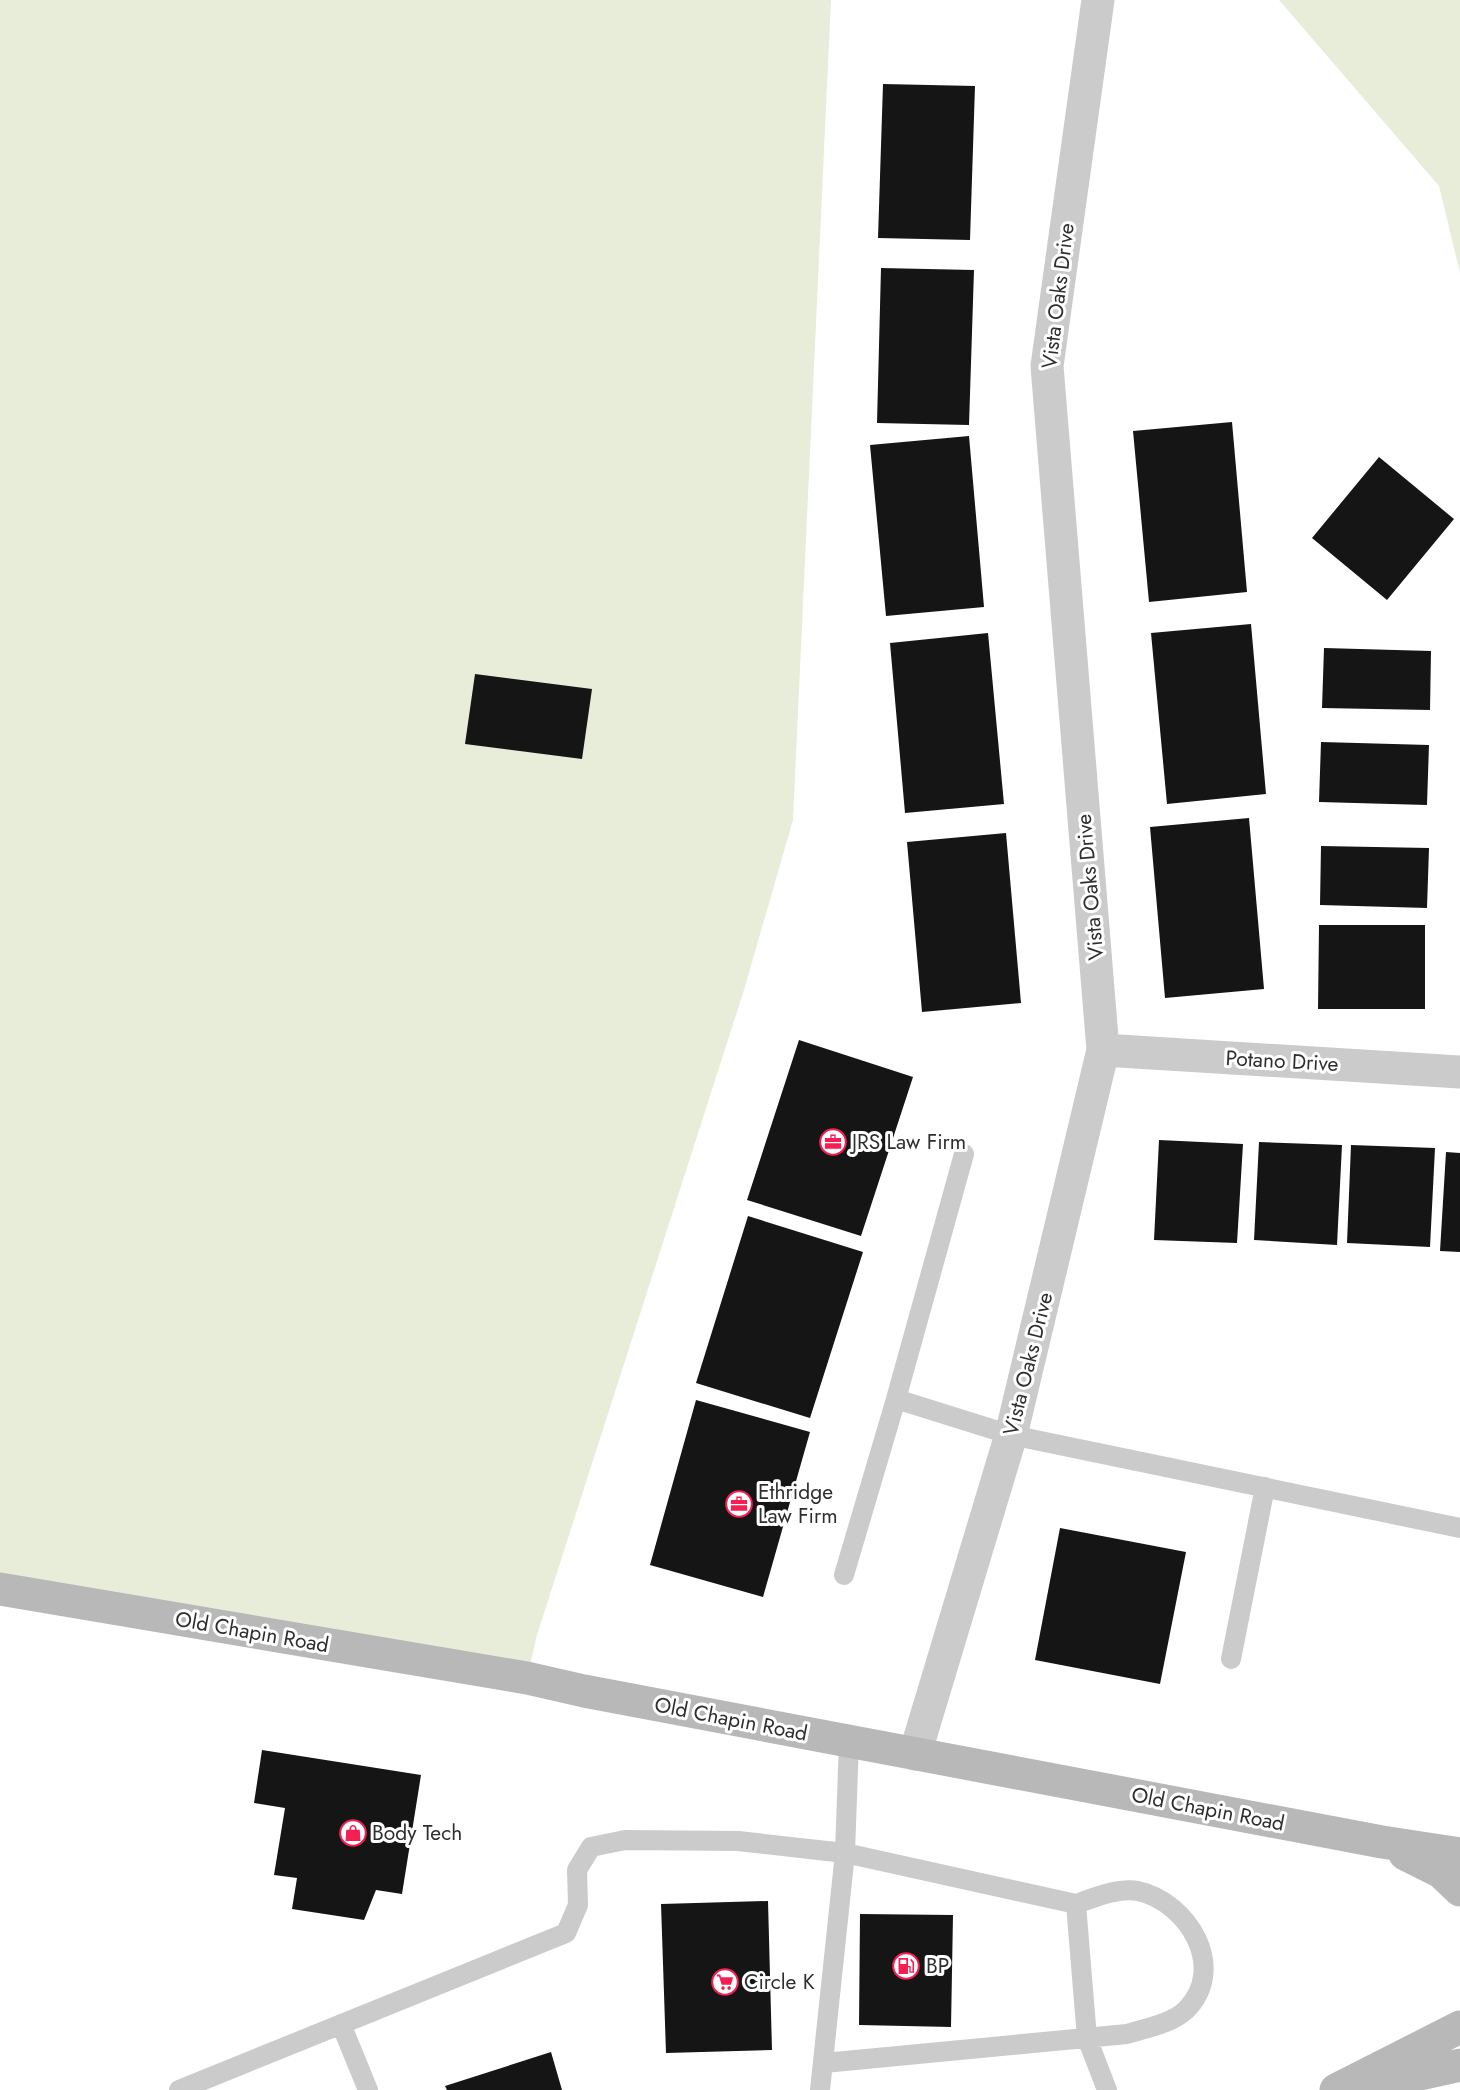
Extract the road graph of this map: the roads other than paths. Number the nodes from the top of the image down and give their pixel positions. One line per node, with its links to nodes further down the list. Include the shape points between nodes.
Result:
1 (1098, 0): 2 (street, Vista Oaks Drive, via 1047,366)
2 (1103, 1050): 3 (street, Potano Drive); 6 (street, Vista Oaks Drive)
3 (1460, 1072)
4 (964, 1154): 5 (lane)
5 (896, 1399): 6 (lane); 9 (lane)
6 (1011, 1435): 7 (lane); 13 (street, Vista Oaks Drive)
7 (1265, 1487): 8 (lane); 11 (lane)
8 (1460, 1528)
9 (844, 1575)
10 (0, 1589): 12 (street, Old Chapin Road, via 528,1678)
11 (1232, 1659)
12 (849, 1741): 13 (street, Old Chapin Road); 15 (lane)
13 (915, 1754): 14 (street, Old Chapin Road)
14 (1382, 1842): 16 (street, Old Chapin Road); 17 (street, via 1441,1872)
15 (845, 1853): 18 (lane); 19 (lane, via 738,1841 625,1840 591,1847 577,1870 578,1905 566,1933); 22 (lane)
16 (1460, 1854)
17 (1460, 1890)
18 (1076, 1904): 21 (lane); 21 (lane, via 1105,1893 1137,1890 1162,1901 1191,1928 1201,1946 1205,1970 1197,1996 1171,2020 1127,2034)
19 (341, 2024): 24 (lane); 25 (lane)
20 (1460, 2027): 28 (street)
21 (1087, 2038): 22 (lane); 27 (lane)
22 (824, 2063): 26 (lane)
23 (1460, 2065): 29 (street)
24 (179, 2090)
25 (368, 2090)
26 (820, 2090)
27 (1107, 2090)
28 (1336, 2090)
29 (1348, 2090)

